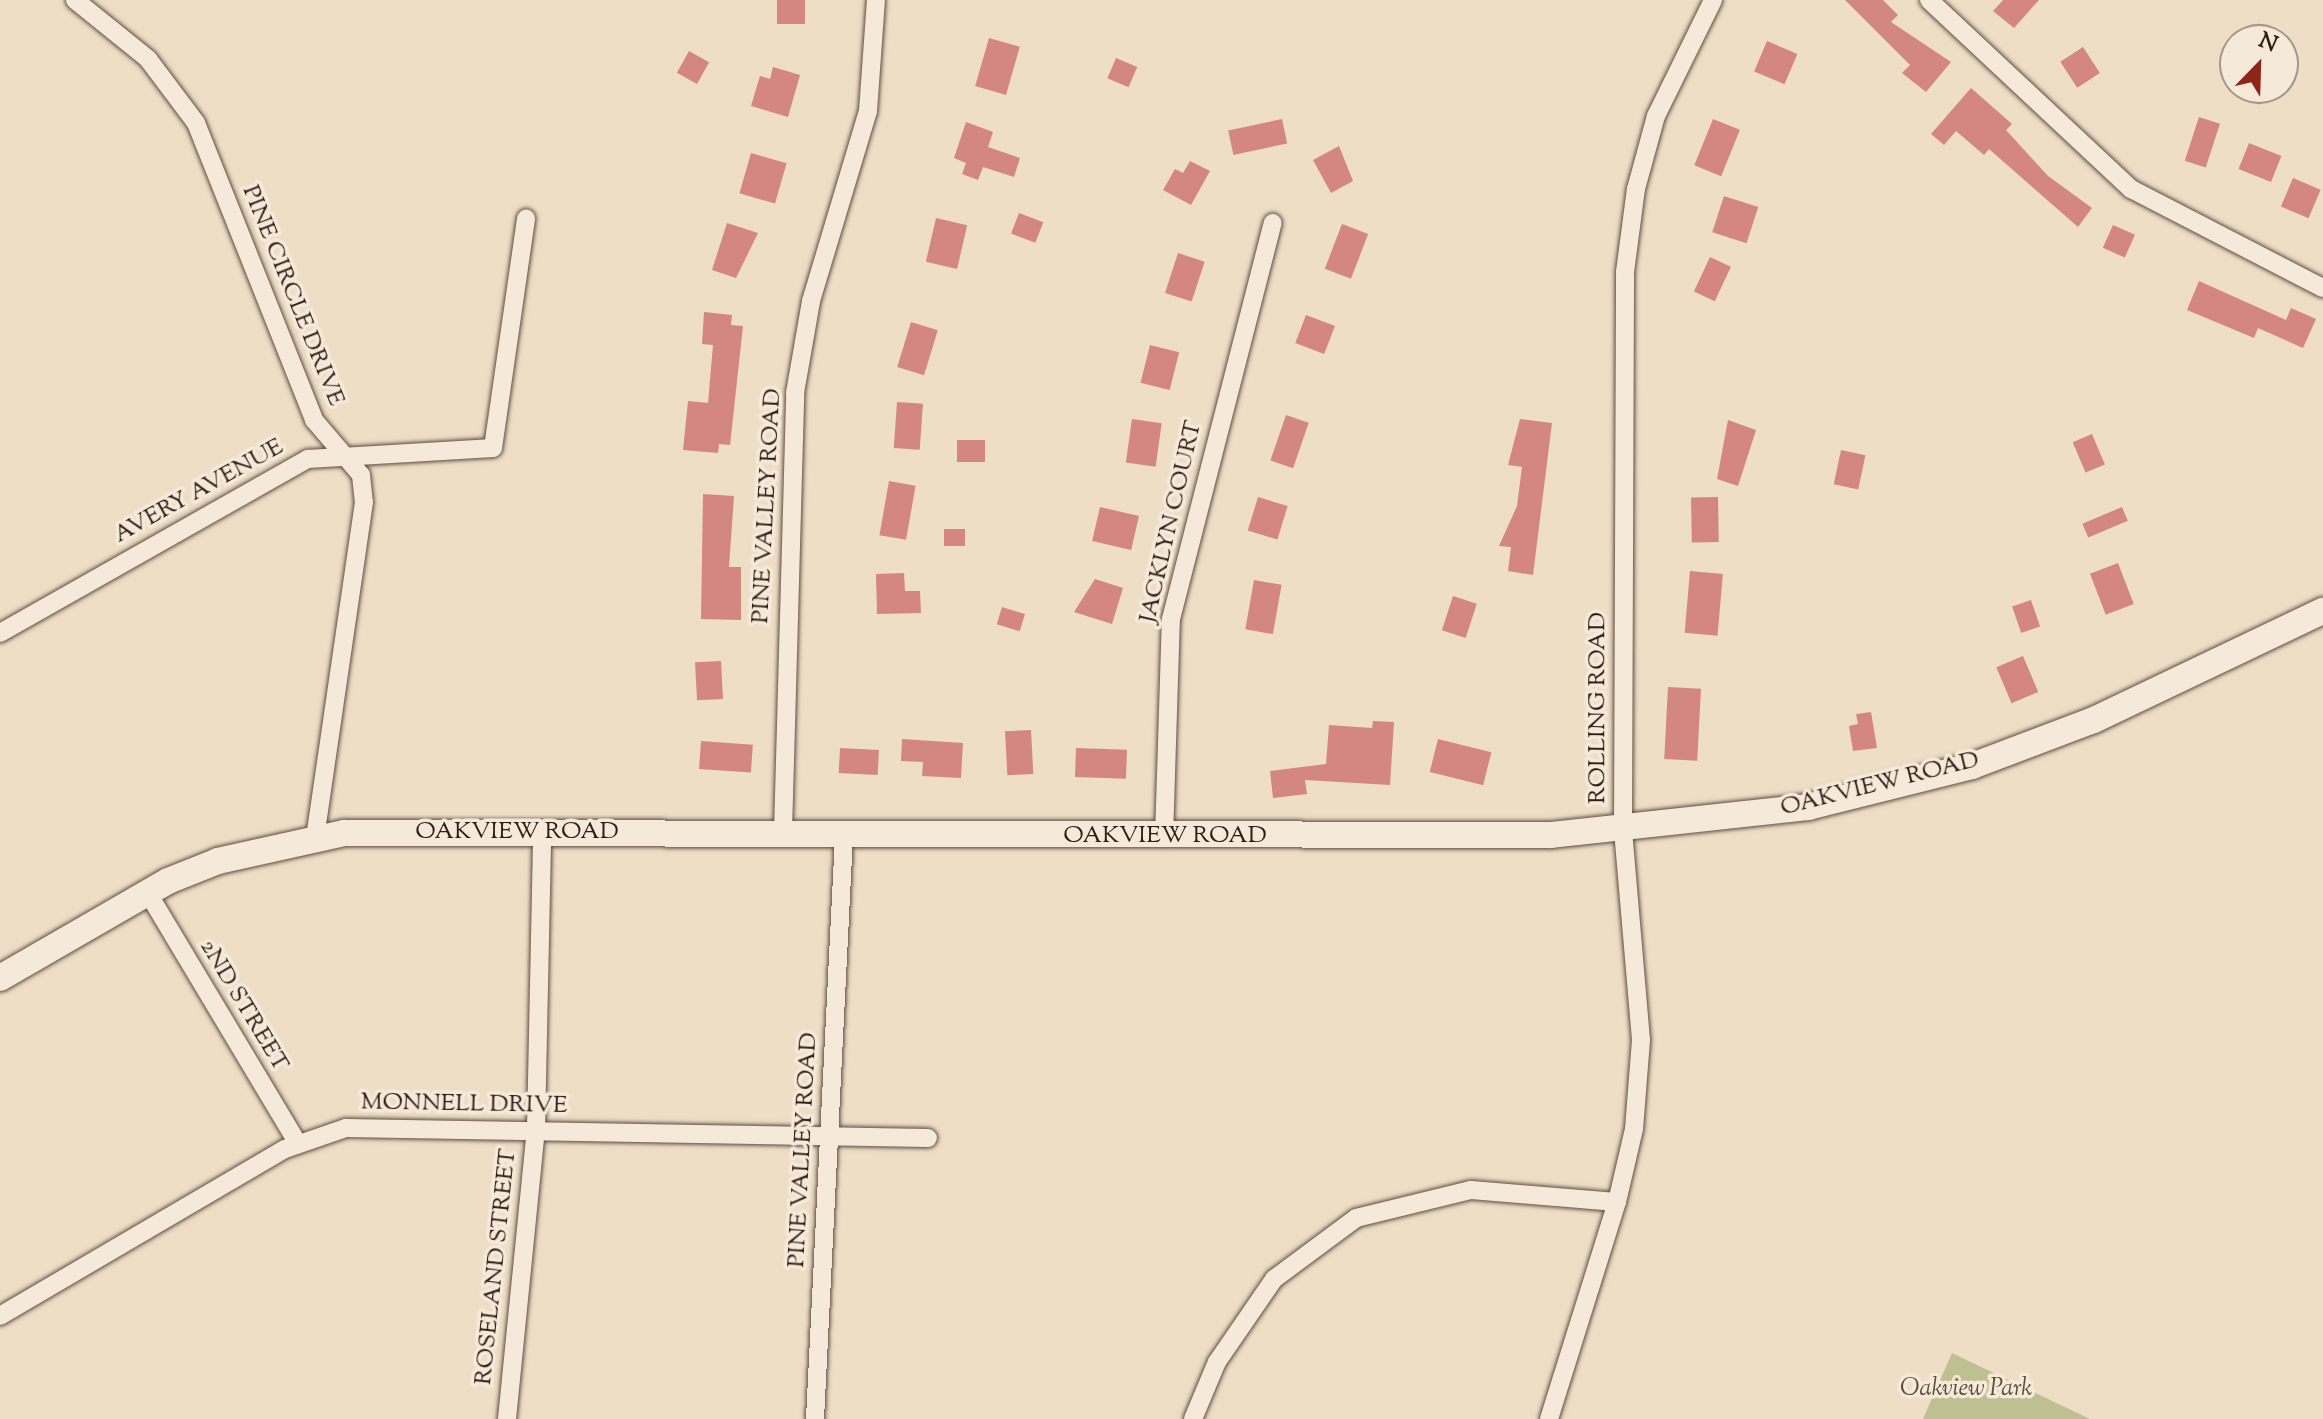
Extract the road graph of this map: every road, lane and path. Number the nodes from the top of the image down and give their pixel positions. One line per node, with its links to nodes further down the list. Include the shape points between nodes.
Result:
1 (75, 0): 8 (street, PINE CIRCLE DRIVE, via 148,59 196,123 314,420)
2 (876, 0): 13 (street, PINE VALLEY ROAD, via 868,111 811,301 795,393)
3 (1713, 0): 11 (street, ROLLING ROAD, via 1656,116 1636,189 1625,272)
4 (1929, 0): 7 (street, via 2131,189)
5 (526, 218): 8 (street, AVERY AVENUE, via 493,448)
6 (1273, 223): 16 (street, JACKLYN COURT, via 1171,619)
7 (2323, 288)
8 (342, 453): 10 (street, AVERY AVENUE, via 274,476); 15 (street, PINE CIRCLE DRIVE, via 361,475 364,502)
9 (2323, 611): 11 (street, OAKVIEW ROAD, via 2094,720 1972,766 1808,807)
10 (0, 633)
11 (1623, 829): 16 (street, OAKVIEW ROAD); 23 (street, ROLLING ROAD, via 1641,1040 1634,1129)
12 (542, 832): 13 (street, OAKVIEW ROAD); 15 (street, OAKVIEW ROAD); 19 (street, ROSELAND STREET)
13 (783, 832): 14 (street, OAKVIEW ROAD)
14 (844, 836): 16 (street, OAKVIEW ROAD); 20 (street, PINE VALLEY ROAD)
15 (315, 838): 17 (street, OAKVIEW ROAD, via 218,861)
16 (1164, 838)
17 (148, 893): 18 (street, OAKVIEW ROAD); 22 (street, 2ND STREET)
18 (0, 978)
19 (536, 1129): 20 (street, MONNELL DRIVE); 22 (street, MONNELL DRIVE, via 395,1123 346,1128); 25 (street, ROSELAND STREET)
20 (829, 1136): 21 (street, MONNELL DRIVE); 26 (street, PINE VALLEY ROAD)
21 (928, 1138)
22 (298, 1144): 24 (street, MONNELL DRIVE)
23 (1617, 1202): 27 (street, via 1471,1190 1356,1218 1274,1279 1217,1362); 28 (street, ROLLING ROAD)
24 (0, 1316)
25 (507, 1419)
26 (815, 1419)
27 (1193, 1419)
28 (1549, 1419)

